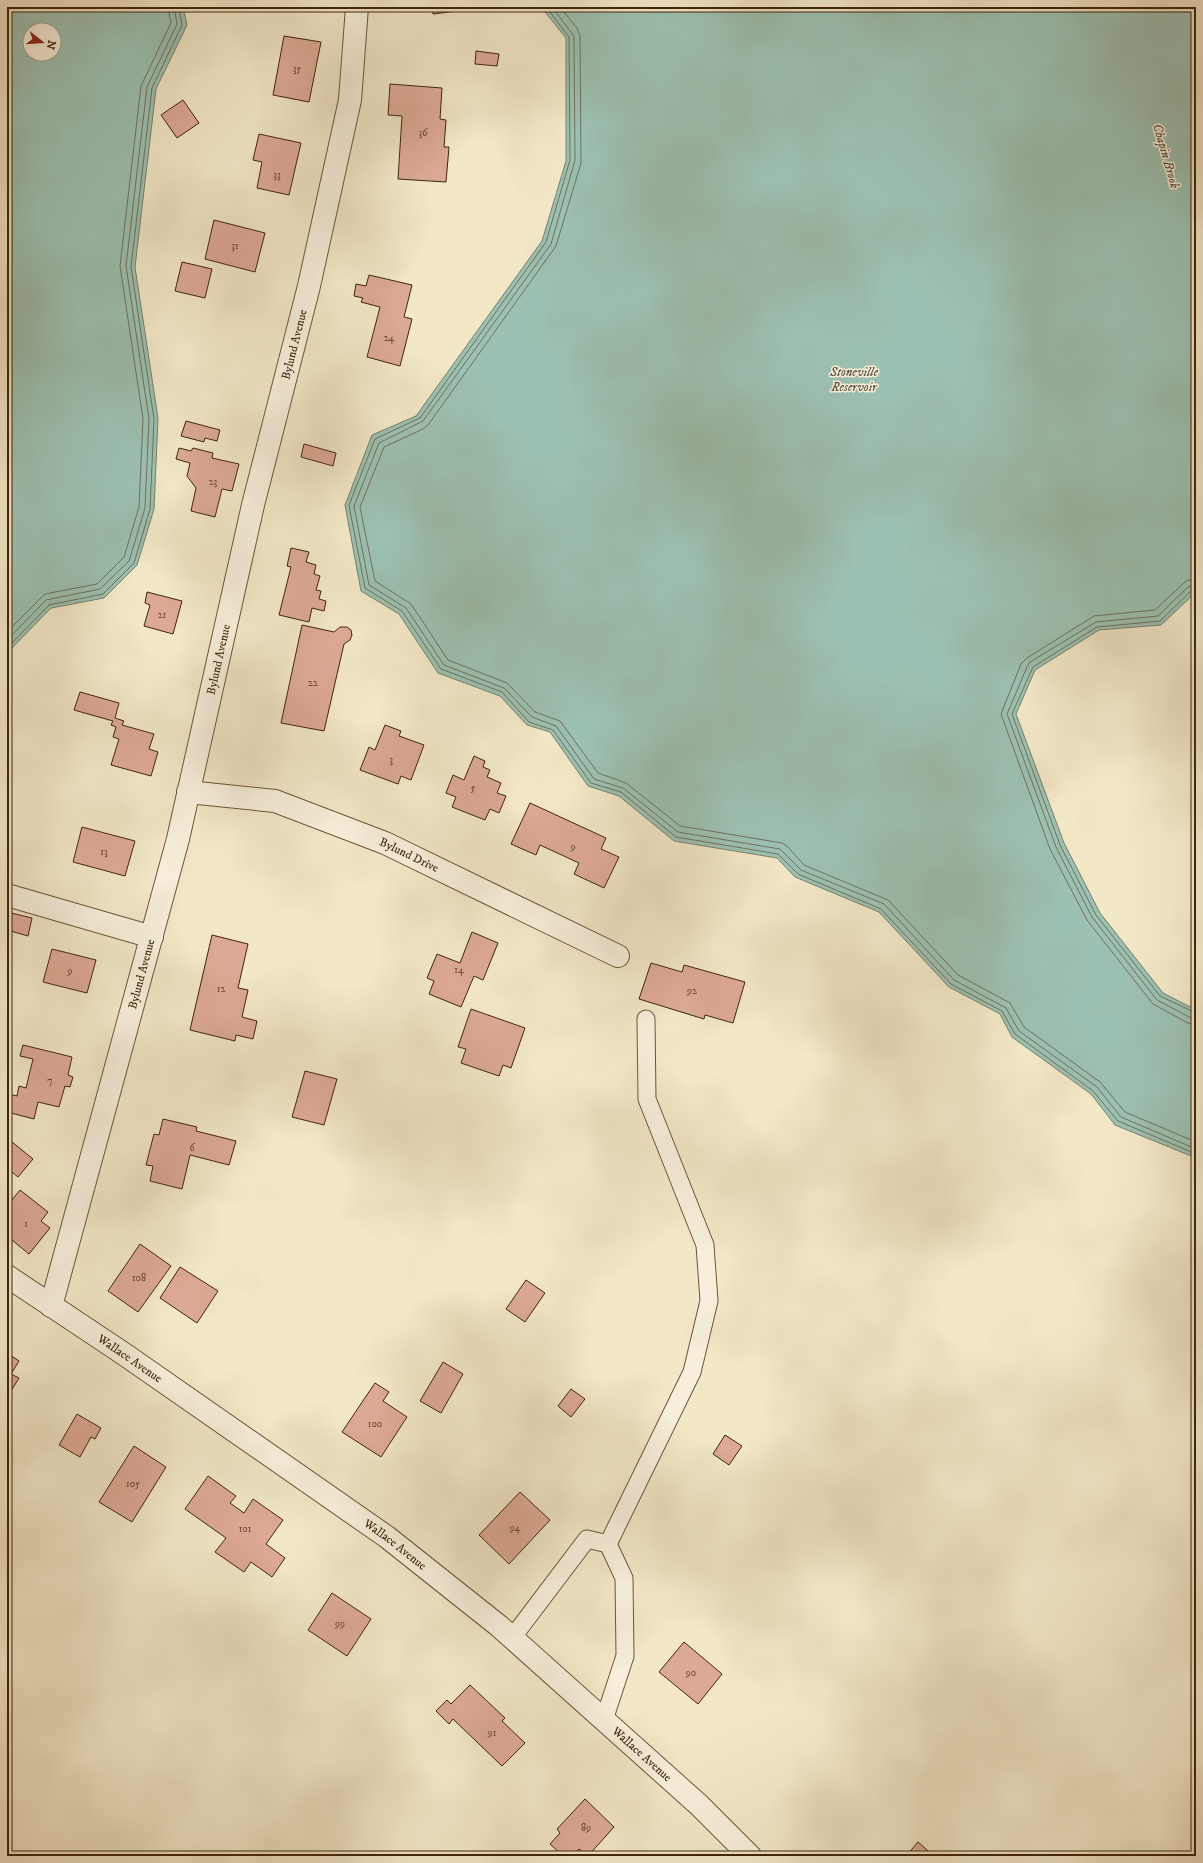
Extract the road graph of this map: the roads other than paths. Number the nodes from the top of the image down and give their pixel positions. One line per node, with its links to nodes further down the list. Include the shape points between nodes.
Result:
1 (357, 7): 2 (street, Bylund Avenue, via 350,100 309,286 253,505)
2 (188, 792): 4 (street, Bylund Avenue); 5 (street, Bylund Drive, via 275,801 385,843)
3 (7, 895): 4 (street)
4 (152, 937): 8 (street, Bylund Avenue)
5 (618, 956)
6 (646, 1019): 9 (lane, via 648,1099 705,1245 709,1301 692,1372)
7 (7, 1276): 8 (street, Wallace Avenue)
8 (51, 1306): 10 (street, Wallace Avenue, via 387,1537)
9 (608, 1544): 10 (lane, via 587,1539); 11 (lane, via 624,1578 625,1656)
10 (512, 1638): 11 (street, Wallace Avenue)
11 (604, 1720): 12 (street, Wallace Avenue, via 699,1805)
12 (750, 1856)

